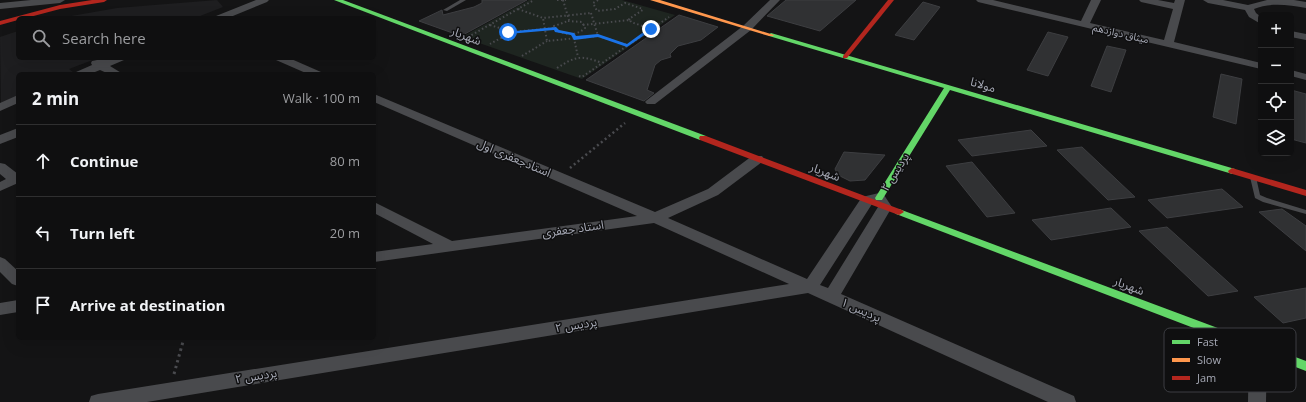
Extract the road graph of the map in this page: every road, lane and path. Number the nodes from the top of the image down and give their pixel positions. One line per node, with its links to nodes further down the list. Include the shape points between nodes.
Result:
1 (60, 0): 20 (street)
2 (104, 0): 28 (main road)
3 (264, 0): 29 (street)
4 (336, 0): 81 (main road, شهریار)
5 (464, 0): 22 (lane)
6 (534, 0): 21 (path)
7 (558, 0): 8 (path)
8 (565, 0): 30 (path)
9 (598, 0): 23 (path, via 593,3)
10 (653, 0): 43 (main road, مولانا)
11 (776, 0): 43 (street)
12 (891, 0): 60 (main road)
13 (981, 0): 24 (street, میثاق دوازدهم)
14 (1028, 0): 24 (street)
15 (1096, 0): 41 (street)
16 (1144, 0): 18 (street)
17 (1208, 0): 25 (street)
18 (1179, 3): 54 (street)
19 (1306, 5): 25 (street, via 1264,1 1254,4)
20 (0, 6): 34 (street)
21 (518, 9): 32 (path); 38 (path)
22 (445, 10)
23 (597, 10): 26 (path); 36 (path, via 615,9 625,3 644,9 629,18)
24 (1023, 10): 41 (street, میثاق دوازدهم)
25 (1251, 11): 33 (street)
26 (591, 13): 30 (path); 39 (path)
27 (663, 15): 45 (path, via 669,17)
28 (25, 16)
29 (224, 16)
30 (568, 16): 32 (path); 35 (path)
31 (16, 18): 34 (main road)
32 (543, 18): 44 (path)
33 (1258, 18)
34 (13, 19): 37 (main road)
35 (569, 20): 40 (path, via 582,22); 42 (path, via 554,26)
36 (630, 20): 39 (path); 45 (path)
37 (0, 23)
38 (490, 24): 46 (path); 52 (path, via 468,37)
39 (595, 24): 40 (path); 49 (path)
40 (583, 25): 47 (path, via 585,28)
41 (1084, 25): 54 (street, میثاق دوازدهم)
42 (556, 28): 44 (path); 47 (path, via 557,31)
43 (747, 28): 60 (main road, مولانا); 79 (street)
44 (544, 29): 46 (path); 53 (path)
45 (651, 29): 55 (path)
46 (508, 32): 56 (path, via 490,44)
47 (573, 34): 51 (path)
48 (1294, 35): 50 (street)
49 (598, 36): 51 (path); 55 (path)
50 (1306, 37)
51 (574, 38): 53 (path); 59 (path)
52 (475, 39)
53 (547, 41): 58 (path)
54 (1168, 44): 66 (street, میثاق دوازدهم)
55 (627, 46): 64 (path)
56 (496, 47)
57 (516, 54): 58 (path)
58 (522, 56): 61 (path)
59 (578, 57): 64 (path, via 583,56); 68 (path)
60 (845, 57): 76 (main road, مولانا)
61 (529, 58)
62 (113, 60): 65 (street)
63 (285, 60): 72 (street)
64 (602, 63): 74 (path, via 582,77)
65 (98, 64): 70 (street); 71 (street)
66 (1258, 65)
67 (550, 66): 68 (path)
68 (557, 68): 69 (path)
69 (563, 70)
70 (84, 72)
71 (113, 72)
72 (312, 72)
73 (1294, 74): 75 (street)
74 (576, 75)
75 (1306, 77)
76 (948, 87): 87 (main road, مولانا); 91 (main road, پردیس ۲)
77 (376, 99): 86 (street, استادجعفری اول)
78 (16, 101): 80 (street)
79 (651, 102)
80 (0, 107)
81 (637, 113): 84 (main road, شهریار); 86 (path)
82 (16, 133): 83 (street)
83 (0, 140)
84 (757, 159): 91 (main road, شهریار); 94 (street, استاد جعفری, via 713,192)
85 (0, 167): 88 (street)
86 (559, 177): 94 (street, استادجعفری اول)
87 (1253, 177): 90 (main road, مولانا); 93 (lane, via 1257,196)
88 (16, 178): 89 (street)
89 (0, 187)
90 (1306, 193)
91 (877, 202): 99 (street, پردیس ۲); 100 (street); 103 (main road, شهریار)
92 (376, 208): 95 (street)
93 (1306, 212)
94 (654, 218): 95 (street, استاد جعفری); 99 (street, پردیس ۱)
95 (450, 246): 96 (street, استاد جعفری)
96 (376, 257)
97 (0, 263): 98 (street)
98 (16, 278)
99 (810, 287): 100 (street, پردیس ۱); 108 (street, پردیس ۲)
100 (831, 297): 110 (street, پردیس ۱)
101 (16, 306): 102 (street)
102 (0, 308)
103 (1206, 328)
104 (183, 340): 108 (path)
105 (1296, 362): 106 (main road, شهریار)
106 (1306, 366)
107 (1257, 392): 111 (street)
108 (158, 395): 109 (street, پردیس ۲)
109 (98, 402)
110 (1066, 402)
111 (1257, 402)

